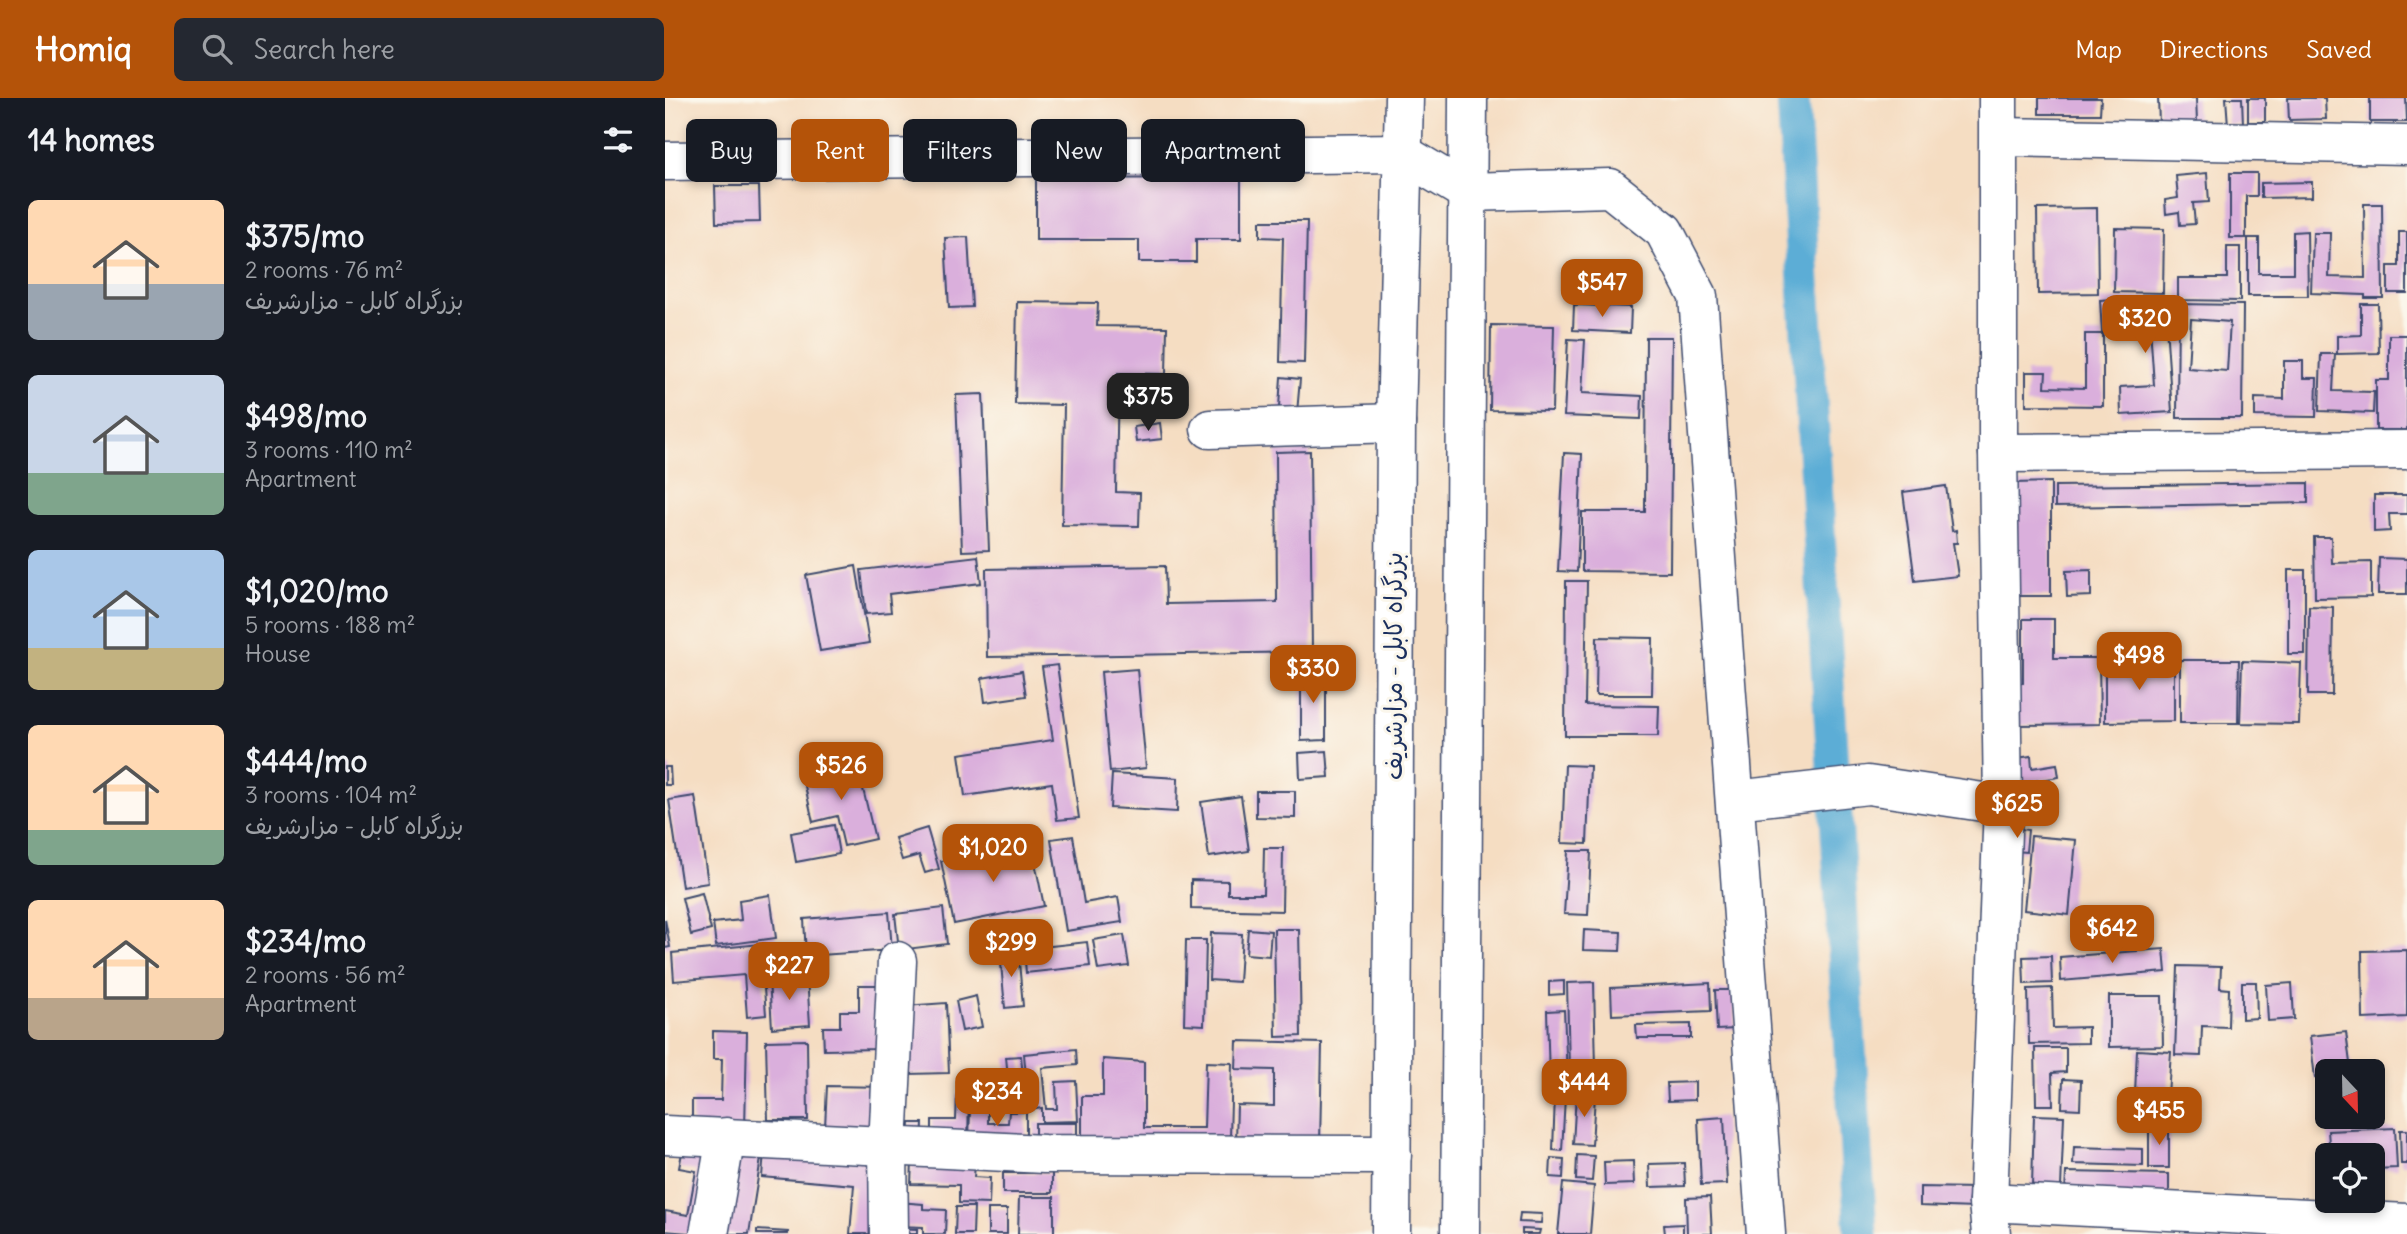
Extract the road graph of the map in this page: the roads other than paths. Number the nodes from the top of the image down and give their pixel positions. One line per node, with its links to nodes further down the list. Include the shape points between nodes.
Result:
1 (1404, 98): 6 (main road, بزرگراه کابل - مزارشریف)
2 (1468, 98): 8 (main road)
3 (1999, 98): 4 (main road)
4 (1999, 137): 5 (main road); 12 (main road)
5 (2407, 145)
6 (1402, 153): 7 (main road); 8 (main road); 9 (main road, بزرگراه کابل - مزارشریف)
7 (665, 161)
8 (1468, 192): 13 (main road, via 1610,188 1664,231 1698,296); 25 (main road)
9 (1396, 423): 10 (main road); 19 (main road, بزرگراه کابل - مزارشریف)
10 (1210, 429)
11 (2407, 450): 12 (main road)
12 (1998, 453): 14 (main road)
13 (1735, 800): 14 (main road, via 1868,785); 26 (main road)
14 (2003, 805): 20 (main road)
15 (897, 961): 18 (main road)
16 (665, 1135): 17 (main road)
17 (726, 1137): 18 (main road); 22 (main road)
18 (888, 1146): 19 (main road, via 1044,1154); 23 (main road)
19 (1392, 1155): 24 (main road, بزرگراه کابل - مزارشریف)
20 (1990, 1218): 21 (main road)
21 (2407, 1223)
22 (709, 1234)
23 (889, 1234)
24 (1391, 1234)
25 (1460, 1234)
26 (1766, 1234)

